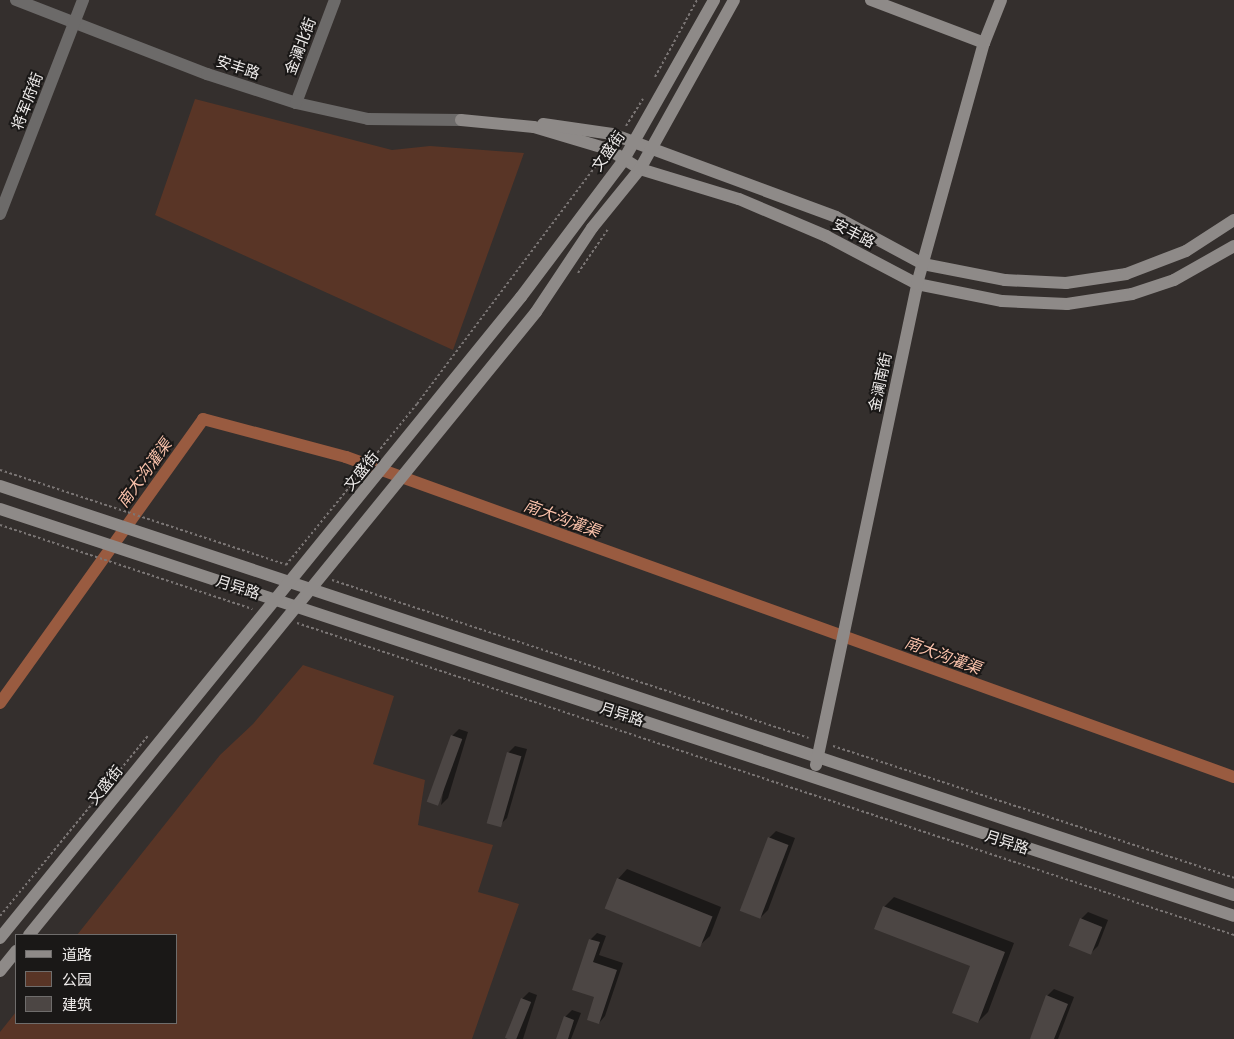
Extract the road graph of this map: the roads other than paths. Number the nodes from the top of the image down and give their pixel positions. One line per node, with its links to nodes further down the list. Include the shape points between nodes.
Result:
1 (16, 0): 8 (street, 安丰路)
2 (83, 0): 8 (street, 将军府街)
3 (335, 0): 10 (street, 金澜北街)
4 (714, 0): 12 (main road, 文盛街)
5 (734, 0): 13 (main road)
6 (871, 0): 9 (main road)
7 (1000, 0): 9 (main road, 金澜南街)
8 (75, 23): 10 (street, 安丰路, via 207,74); 16 (street, 将军府街)
9 (984, 43): 19 (main road, 金澜南街)
10 (296, 103): 11 (street, 安丰路, via 368,119)
11 (461, 120): 12 (main road, 安丰路, via 571,126); 14 (main road, 安丰路, via 534,126 608,149)
12 (634, 143): 13 (main road, 安丰路); 14 (main road, 文盛街)
13 (651, 151): 15 (main road); 19 (main road, 安丰路, via 734,176 836,217)
14 (623, 161): 15 (main road, 安丰路); 23 (main road, 文盛街, via 521,297)
15 (640, 168): 20 (main road, 安丰路, via 739,199 826,236); 24 (main road, via 592,228 536,312)
16 (0, 214)
17 (1234, 220): 19 (main road, 安丰路, via 1205,240 1166,260 1126,274 1086,282 1025,282)
18 (1234, 246): 20 (main road, 安丰路, via 1174,280 1132,294 1089,302 1023,303)
19 (923, 264): 20 (main road, 金澜南街)
20 (917, 284): 27 (main road, 金澜南街)
21 (0, 486): 23 (main road, 月异路)
22 (0, 509): 25 (main road, 月异路)
23 (291, 583): 24 (main road, 月异路); 25 (main road, 文盛街)
24 (310, 588): 26 (main road); 27 (main road, 月异路)
25 (276, 601): 26 (main road, 月异路); 32 (main road, 文盛街)
26 (296, 607): 28 (main road, 月异路); 31 (main road)
27 (817, 759): 28 (main road, 金澜南街); 29 (main road, 月异路)
28 (812, 777): 30 (main road, 月异路)
29 (1234, 895)
30 (1234, 916)
31 (30, 934)
32 (0, 938)
33 (15, 952): 34 (main road)
34 (0, 971)

